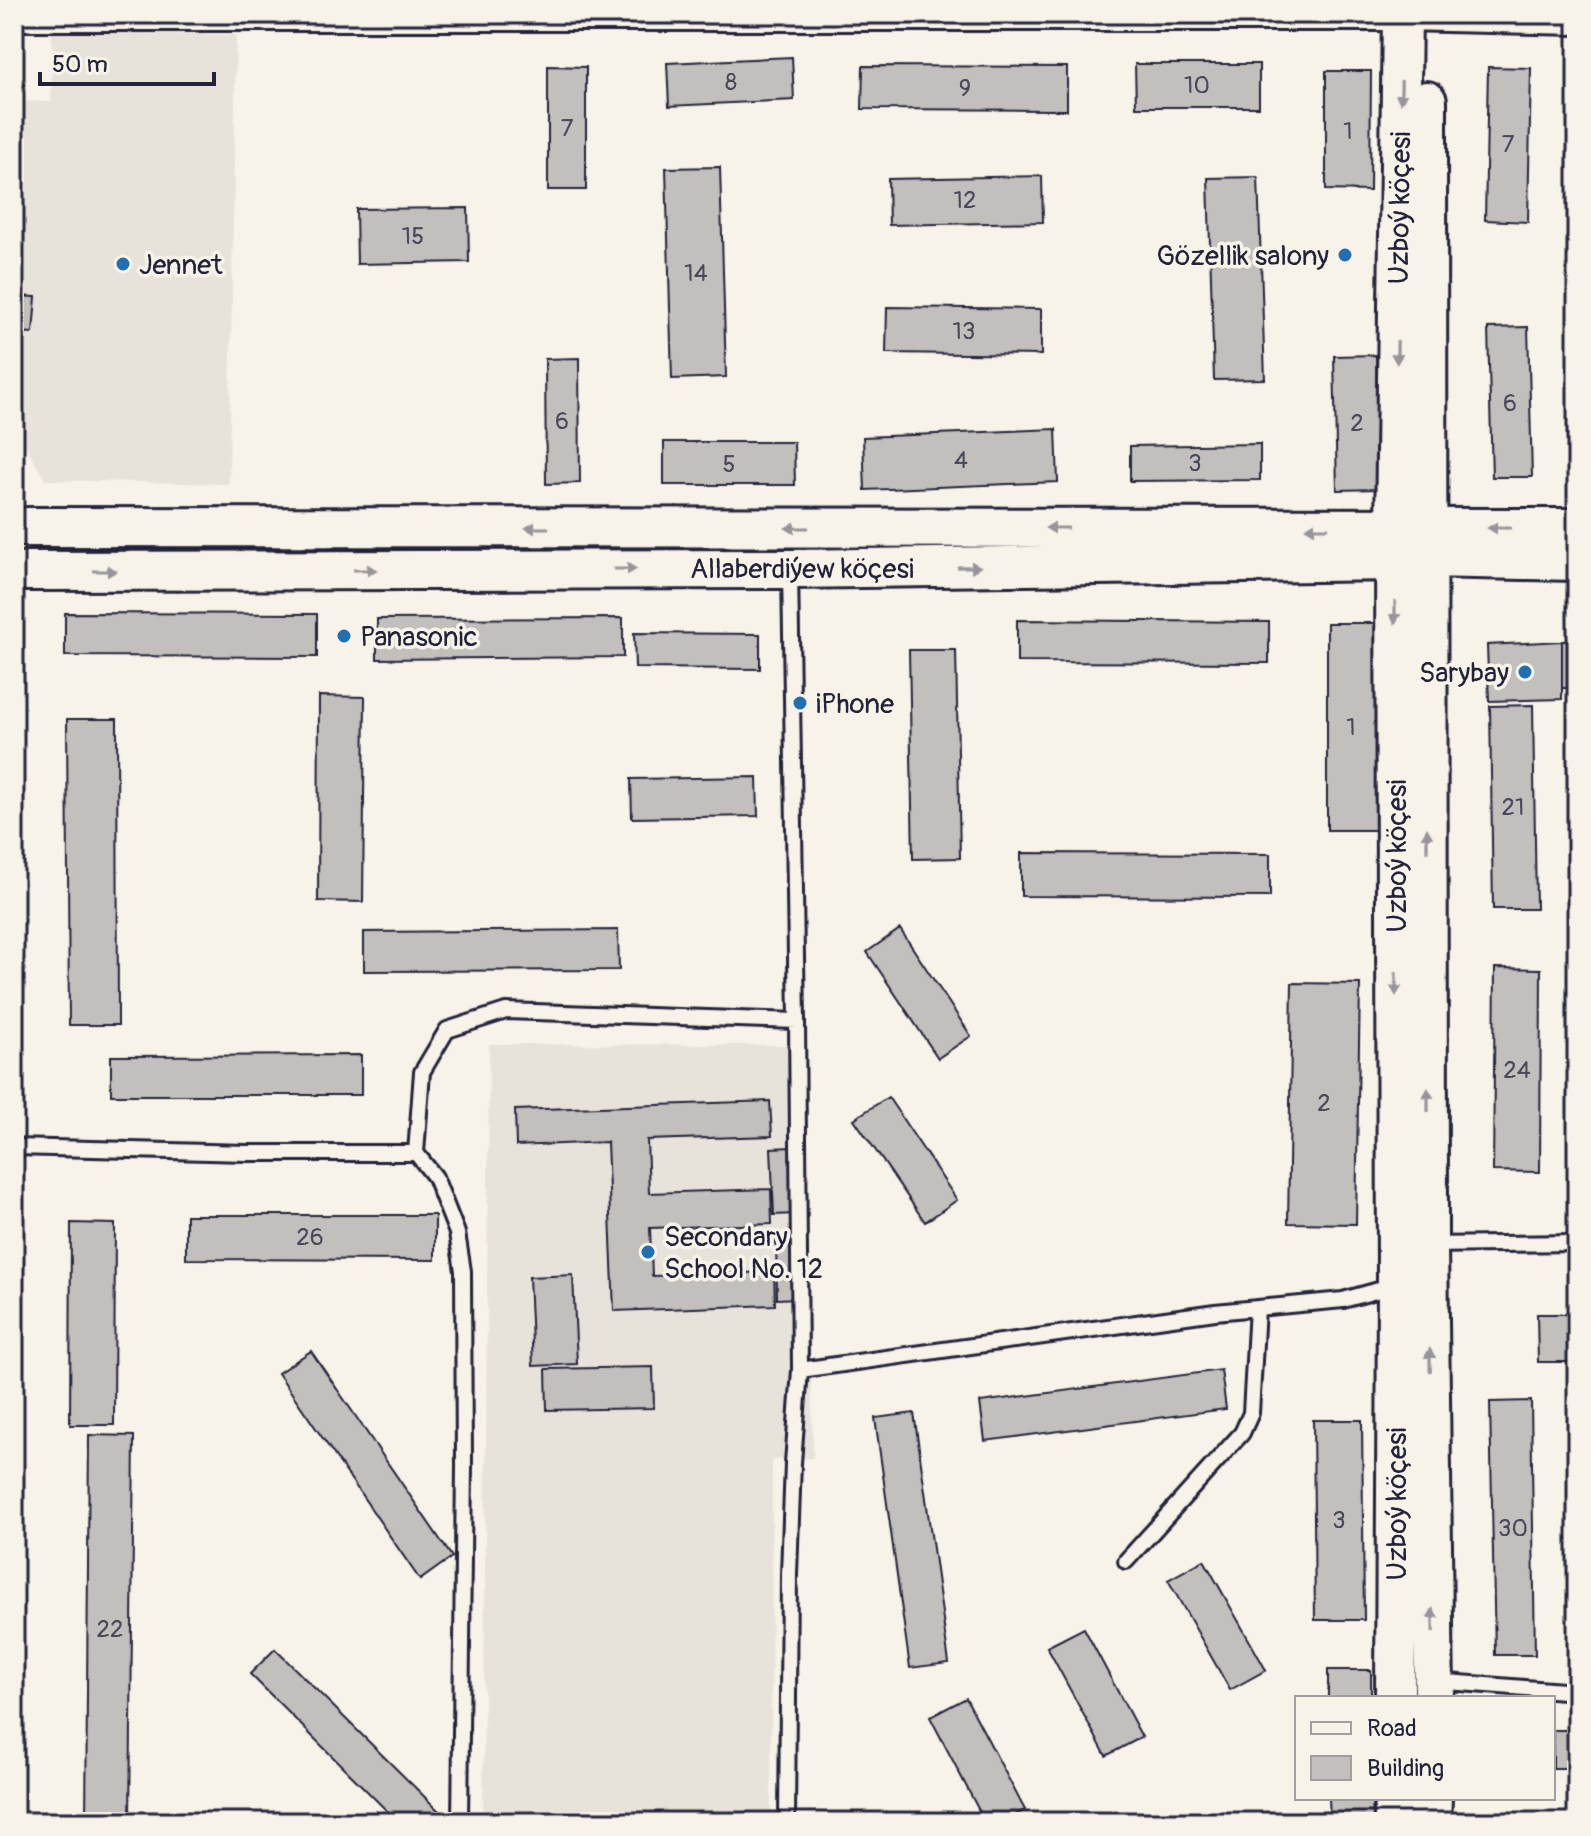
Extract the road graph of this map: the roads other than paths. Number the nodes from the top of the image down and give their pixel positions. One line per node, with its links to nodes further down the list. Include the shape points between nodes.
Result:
1 (1414, 16): 2 (street); 3 (street); 6 (street, Uzboý köçesi)
2 (14, 17)
3 (1577, 21)
4 (21, 518): 6 (street, Allaberdiýew köçesi, one-way to 4); 9 (street, via 33,549)
5 (1577, 528): 6 (street, Allaberdiýew köçesi, one-way to 6)
6 (1411, 544): 7 (street, Allaberdiýew köçesi); 8 (street, Allaberdiýew köçesi, one-way to 6); 14 (street, Uzboý köçesi, one-way to 6); 15 (street, Uzboý köçesi, one-way to 15)
7 (1577, 561)
8 (790, 569): 9 (street, Allaberdiýew köçesi, one-way to 8); 10 (lane)
9 (20, 580)
10 (797, 1021): 12 (lane, via 506,1011 447,1030 422,1072); 17 (lane)
11 (14, 1147): 12 (lane)
12 (416, 1153): 24 (lane, via 435,1177 457,1233 463,1271)
13 (1577, 1243): 14 (lane)
14 (1428, 1245): 19 (street, Uzboý köçesi, one-way to 14)
15 (1397, 1285): 16 (lane, via 1343,1300); 21 (street, Uzboý köçesi)
16 (1257, 1308): 17 (lane); 18 (lane, via 1251,1413 1242,1433)
17 (800, 1370): 25 (lane, via 789,1574)
18 (1126, 1561)
19 (1434, 1690): 20 (lane)
20 (1577, 1692)
21 (1395, 1696)
22 (1394, 1800): 26 (street)
23 (1432, 1800): 27 (street)
24 (460, 1822)
25 (787, 1822)
26 (1394, 1822)
27 (1431, 1822)

